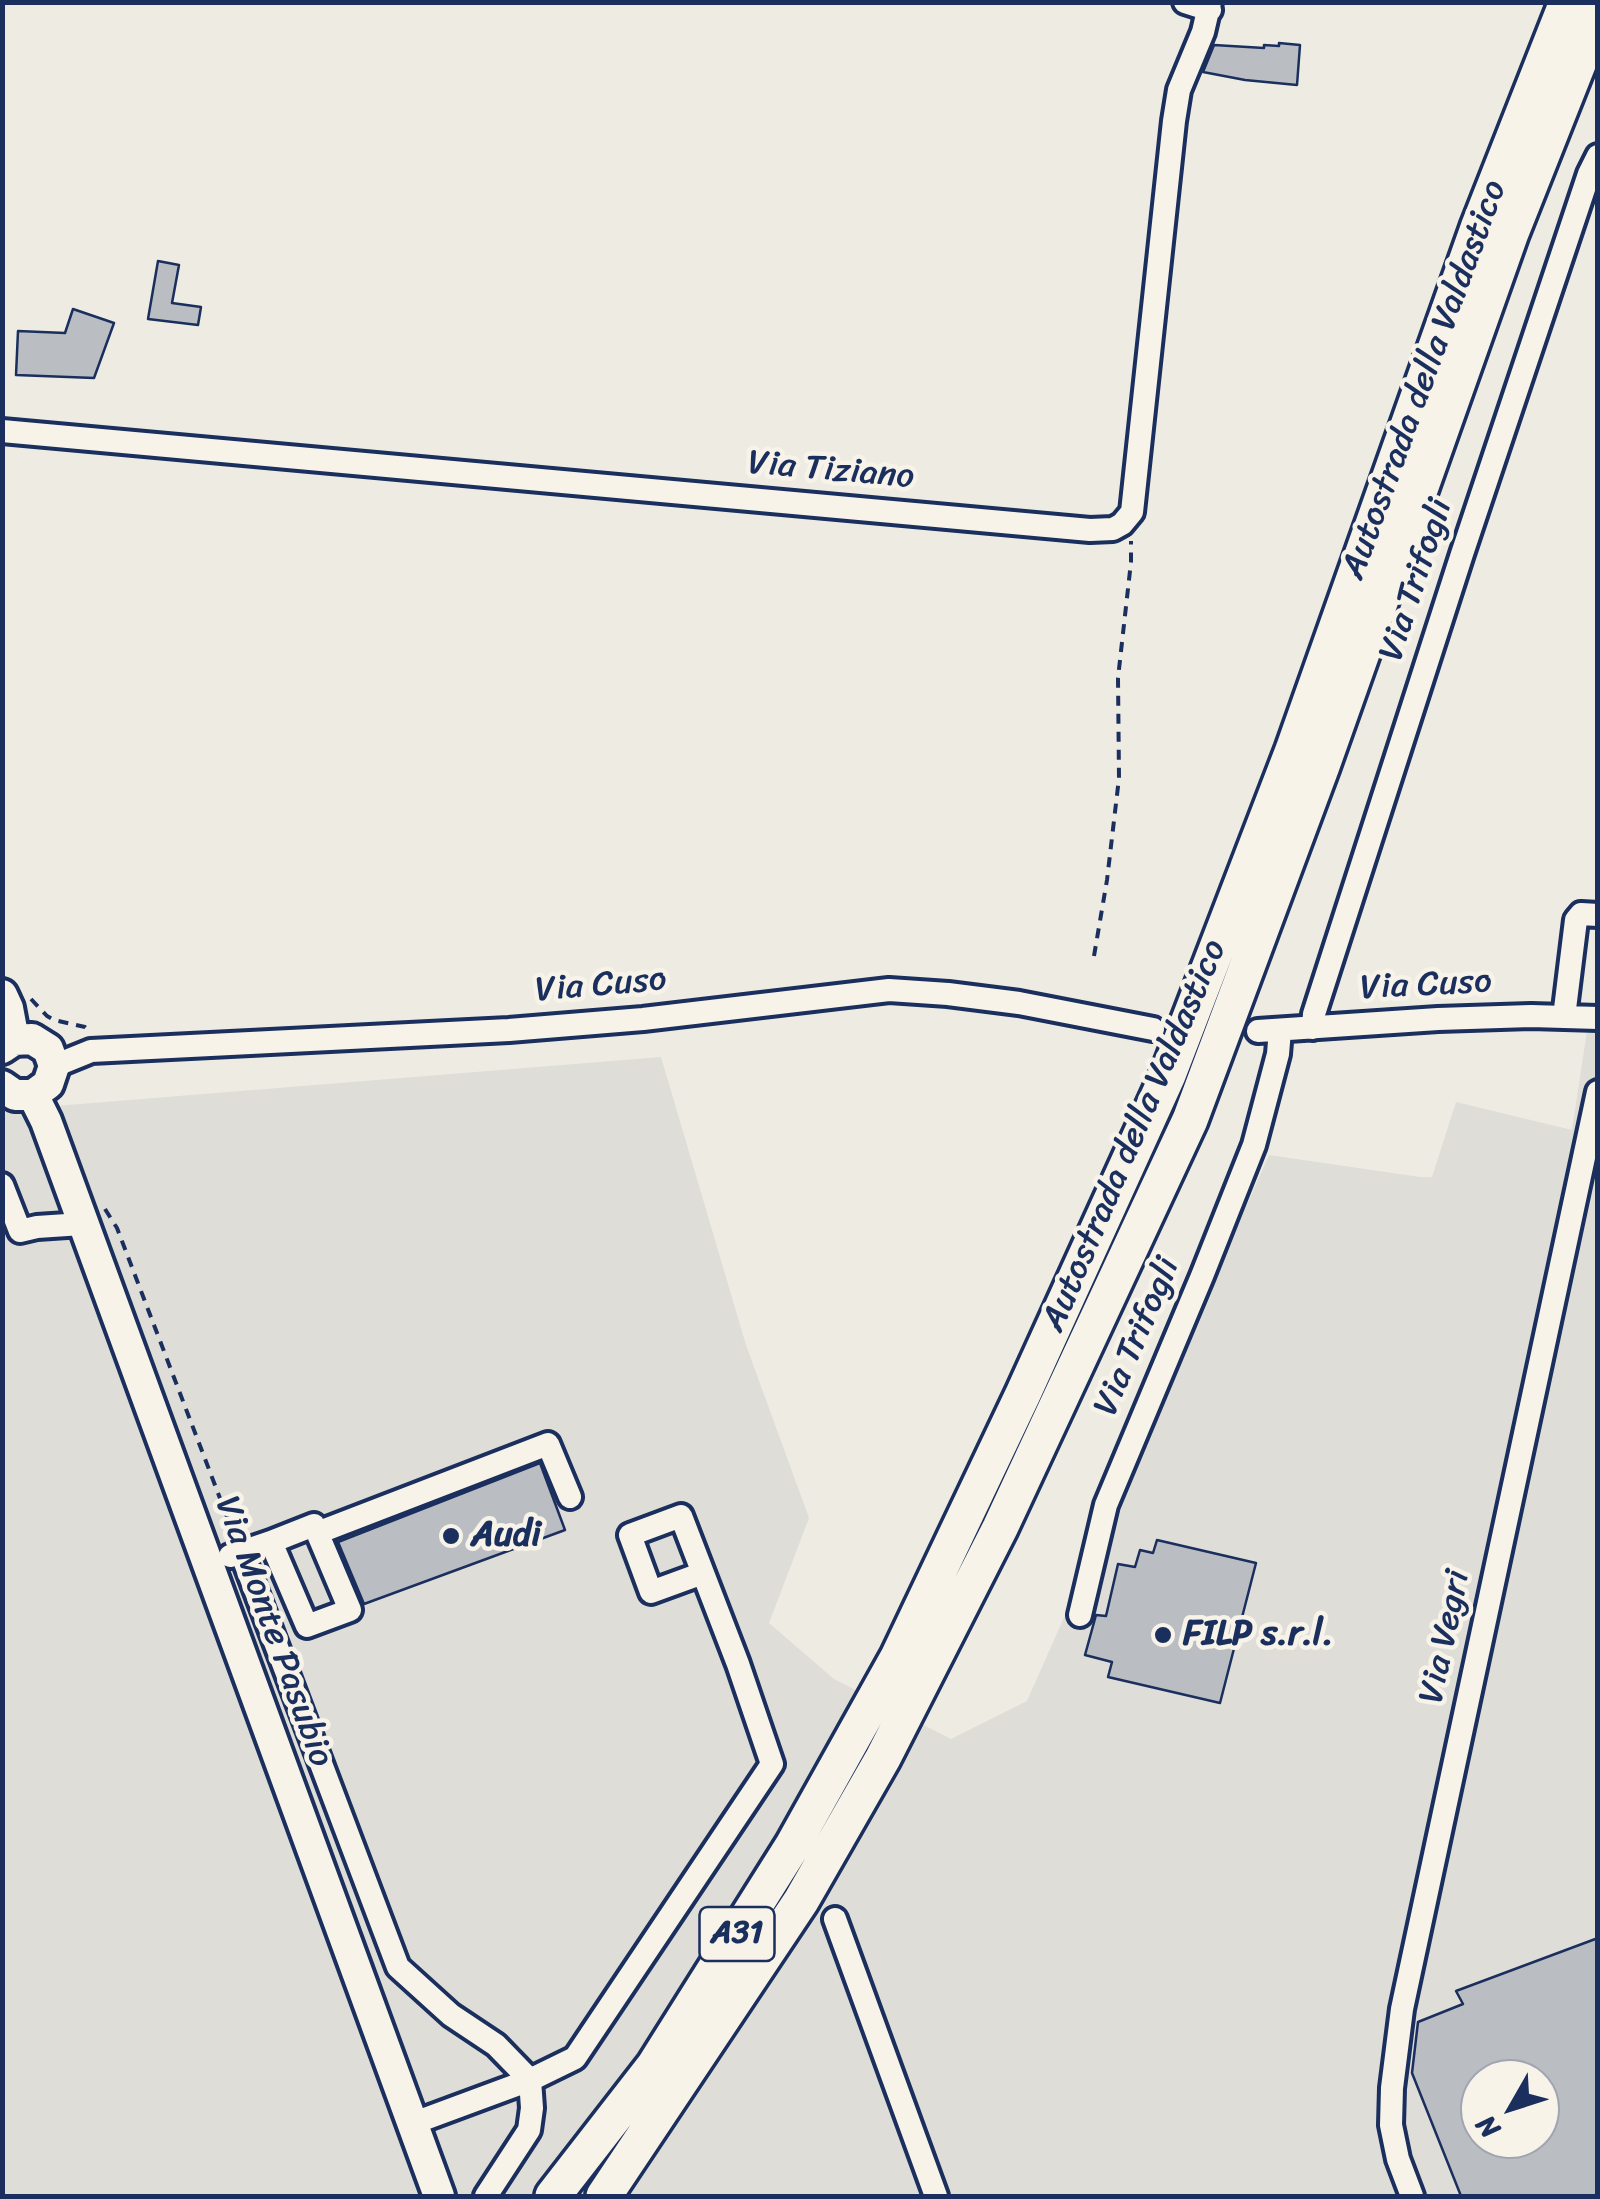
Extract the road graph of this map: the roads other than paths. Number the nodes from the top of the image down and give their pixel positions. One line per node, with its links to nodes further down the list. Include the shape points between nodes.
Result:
1 (1186, 2): 3 (street)
2 (1567, 2): 28 (highway, Autostrada della Valdastico, via 1168,1075 1023,1394)
3 (1210, 6): 6 (street, Via Tiziano, via 1177,105 1132,512 1113,528)
4 (1598, 14): 28 (highway, Autostrada della Valdastico, via 1511,233 1190,1120 1008,1512)
5 (1598, 156): 11 (street, Via Trifogli, via 1468,536)
6 (2, 430)
7 (1598, 914): 9 (street, via 1576,920)
8 (5, 1001): 14 (main road)
9 (1564, 1017): 10 (street, Via Cuso); 11 (street, Via Cuso)
10 (1598, 1018)
11 (1312, 1028): 13 (street, Via Cuso)
12 (1153, 1029): 15 (street, Via Cuso, via 1019,1004 889,990 509,1030 91,1051)
13 (1269, 1030): 27 (street, Via Trifogli, via 1278,1054 1254,1145 1106,1505)
14 (8, 1044): 15 (main road, via 41,1042)
15 (54, 1066): 18 (main road, via 48,1084)
16 (2, 1086): 18 (main road)
17 (1598, 1092): 37 (street, Via Vegri, via 1402,2009 1391,2125)
18 (33, 1096): 20 (main road, Via Monte Pasubio)
19 (2, 1185): 20 (street, via 20,1231)
20 (90, 1212): 25 (main road, Via Monte Pasubio)
21 (570, 1497): 22 (street, via 548,1444)
22 (317, 1532): 23 (street, via 314,1525); 23 (street, via 350,1610 306,1626)
23 (271, 1542): 24 (street)
24 (241, 1552): 25 (street); 30 (street, Via Monte Pasubio, via 398,1968)
25 (207, 1563): 31 (main road, Via Monte Pasubio)
26 (702, 1572): 30 (street, via 772,1764 575,2058)
27 (1080, 1615)
28 (911, 1666): 34 (highway, Autostrada della Valdastico / A31, via 654,2066); 35 (highway, Autostrada della Valdastico / A31, via 883,1758 800,1901)
29 (834, 1919): 36 (street)
30 (530, 2080): 31 (street); 33 (street, via 529,2130)
31 (414, 2123): 32 (main road, Via Monte Pasubio)
32 (439, 2196)
33 (486, 2196)
34 (553, 2196)
35 (604, 2196)
36 (936, 2196)
37 (1412, 2196)

